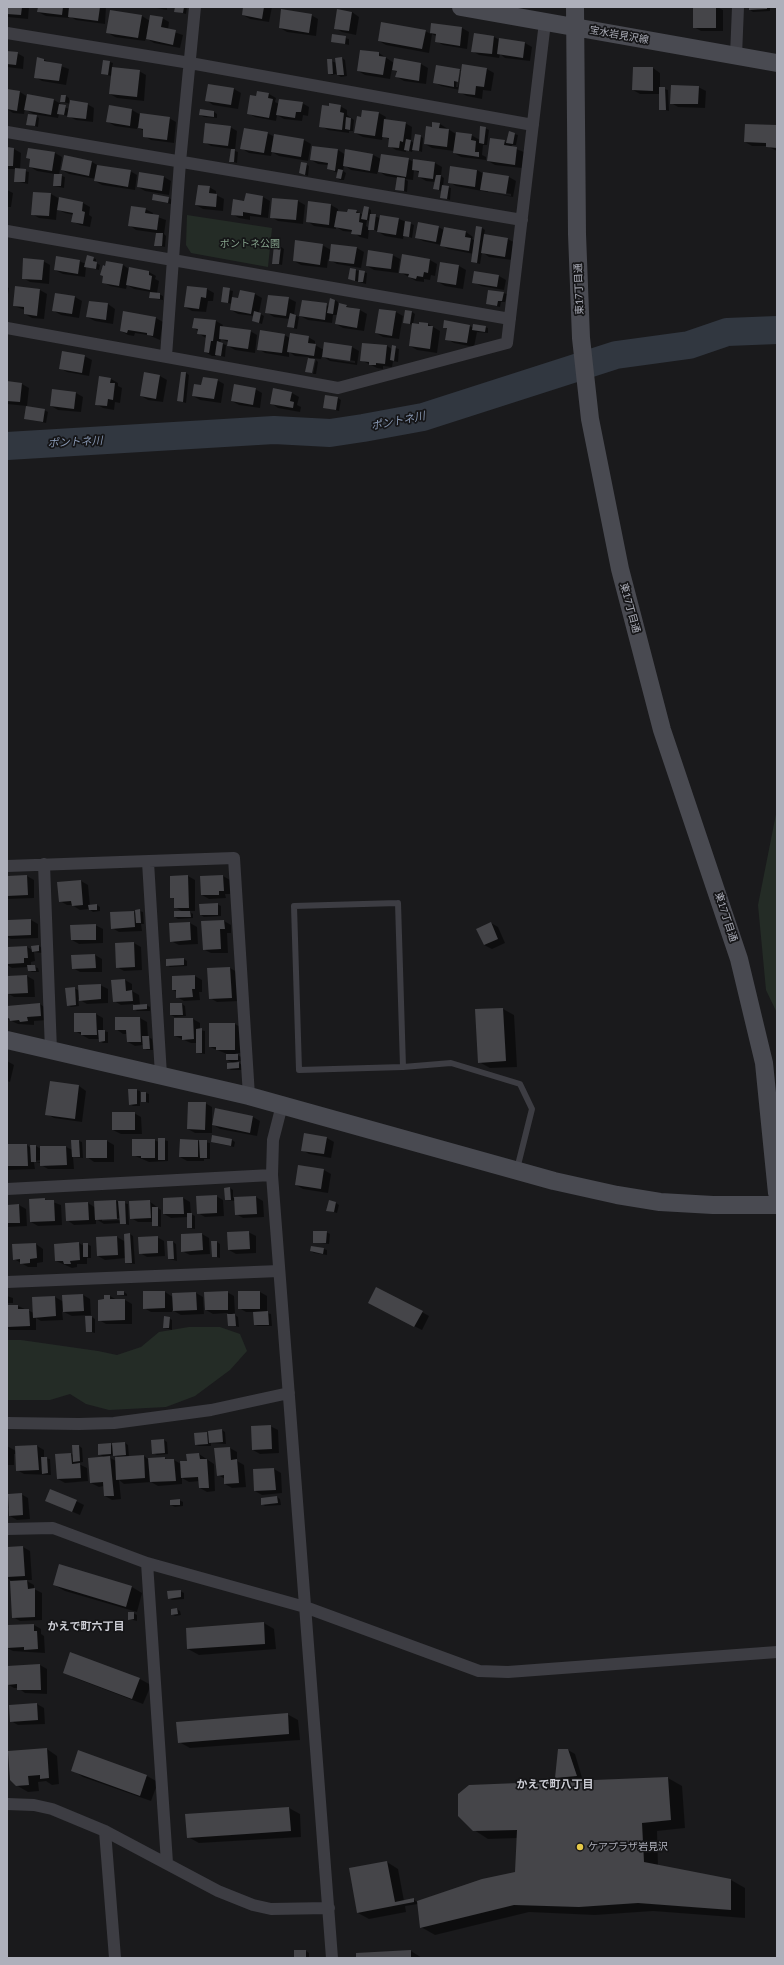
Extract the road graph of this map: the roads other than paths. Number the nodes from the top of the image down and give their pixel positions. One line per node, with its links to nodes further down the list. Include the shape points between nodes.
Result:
1 (195, 7): 9 (street)
2 (461, 7): 5 (street, 宝水岩見沢線)
3 (575, 7): 6 (street, 東17丁目通)
4 (738, 7): 8 (street)
5 (545, 22): 6 (street, 宝水岩見沢線); 11 (street)
6 (575, 27): 8 (street, 宝水岩見沢線); 32 (street, 東17丁目通, via 577,234 581,338 590,419 620,569 662,730 739,959 764,1063)
7 (7, 33): 9 (street)
8 (736, 56): 10 (street, 宝水岩見沢線)
9 (190, 63): 11 (street); 13 (street)
10 (777, 63)
11 (533, 125): 14 (street)
12 (7, 132): 13 (street)
13 (180, 162): 14 (street); 16 (street)
14 (522, 220): 17 (street)
15 (7, 231): 16 (street)
16 (172, 259): 17 (street); 19 (street)
17 (510, 319): 19 (street, via 507,342 338,388)
18 (7, 328): 19 (street)
19 (166, 356)
20 (148, 862): 21 (street); 26 (street); 27 (street, via 234,858)
21 (44, 864): 22 (street); 24 (street)
22 (7, 866)
23 (7, 1040): 24 (street)
24 (52, 1051): 26 (street)
25 (403, 1067): 25 (lane, via 398,903 294,906 299,1070); 29 (lane, via 451,1063 520,1084 532,1109)
26 (161, 1075): 27 (street)
27 (249, 1096): 28 (street)
28 (282, 1105): 29 (street); 30 (street, via 273,1140)
29 (516, 1171): 33 (street, via 660,1202)
30 (272, 1175): 31 (street); 34 (street)
31 (7, 1189)
32 (777, 1193)
33 (777, 1205)
34 (280, 1271): 35 (street); 36 (street)
35 (7, 1282)
36 (289, 1394): 37 (street, via 211,1410 114,1423); 40 (street)
37 (7, 1423)
38 (7, 1530): 39 (street, via 53,1528)
39 (147, 1563): 40 (street); 44 (street)
40 (305, 1607): 41 (street, via 479,1671 508,1672); 45 (street)
41 (777, 1652)
42 (7, 1804): 43 (street, via 52,1809)
43 (105, 1831): 44 (street); 46 (street)
44 (167, 1864): 45 (street, via 218,1891 253,1905 271,1909)
45 (329, 1908): 47 (street)
46 (115, 1958)
47 (332, 1958)

